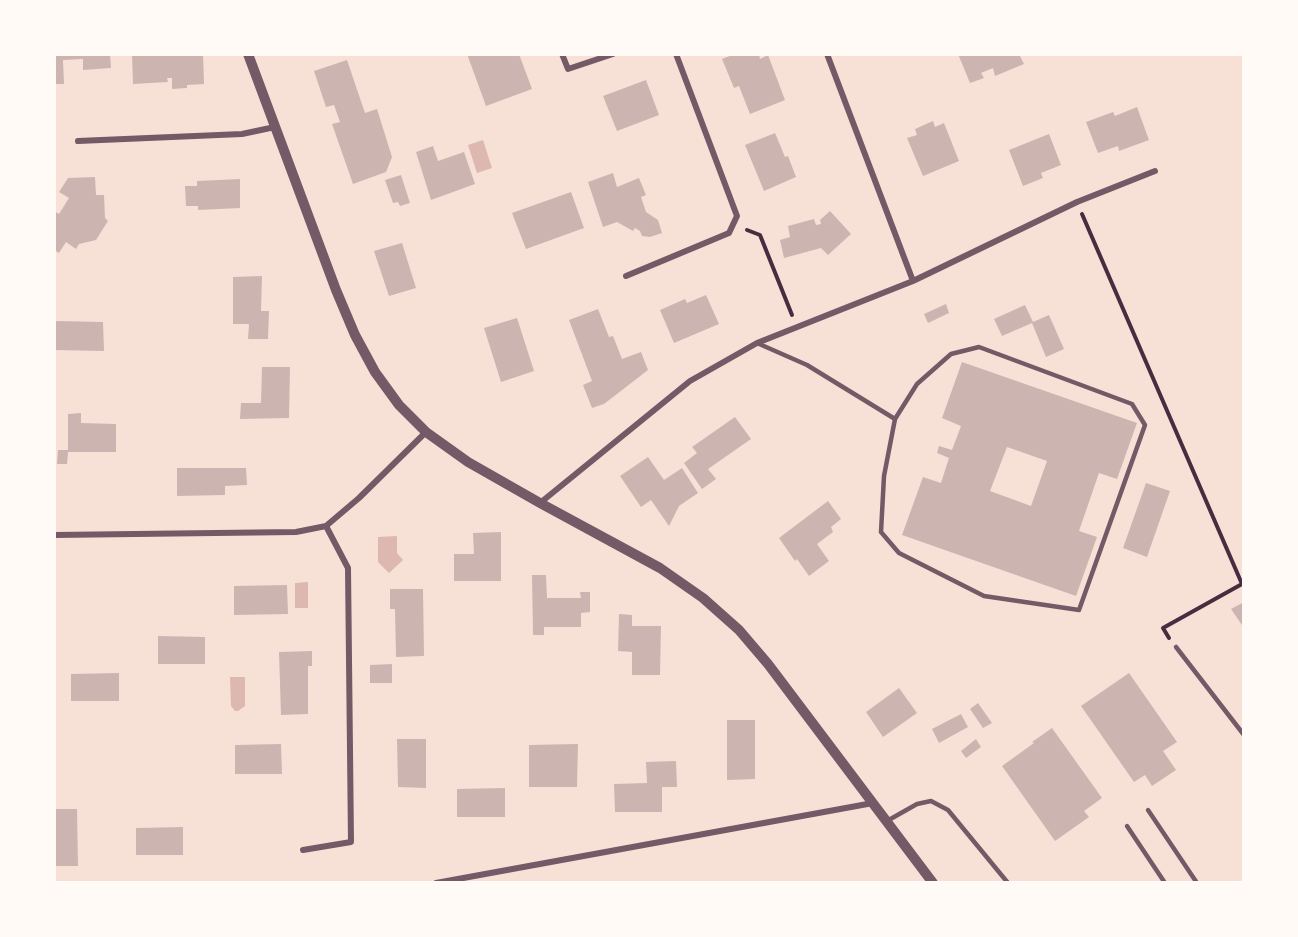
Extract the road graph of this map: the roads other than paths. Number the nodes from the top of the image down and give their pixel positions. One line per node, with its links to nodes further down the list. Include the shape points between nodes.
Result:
1 (248, 54): 6 (street)
2 (562, 54): 3 (street, via 568,69)
3 (613, 54)
4 (676, 54): 9 (street, via 737,216 729,233)
5 (827, 54): 10 (street)
6 (275, 127): 7 (street, via 242,134); 13 (street, via 355,335 399,405)
7 (78, 141)
8 (1155, 171): 10 (street, via 1077,202)
9 (626, 276)
10 (913, 281): 11 (street)
11 (757, 343): 12 (lane, via 807,365); 14 (street, via 690,381)
12 (895, 419): 12 (lane, via 884,476 881,532 899,553 984,596 1079,610 1145,425 1131,404 979,347 951,354 917,384)
13 (426, 432): 14 (street, via 468,462); 15 (street)
14 (540, 503): 19 (street, via 660,568 739,630)
15 (326, 526): 16 (street, via 296,532); 23 (street, via 348,568 351,842)
16 (54, 535)
17 (1176, 647): 18 (lane)
18 (1244, 735)
19 (873, 803): 21 (street); 24 (street)
20 (1148, 810): 28 (lane)
21 (887, 821): 25 (street); 26 (lane, via 917,804 931,801 948,810)
22 (1127, 826): 27 (lane)
23 (303, 850)
24 (436, 883)
25 (933, 883)
26 (1008, 883)
27 (1166, 883)
28 (1197, 883)

